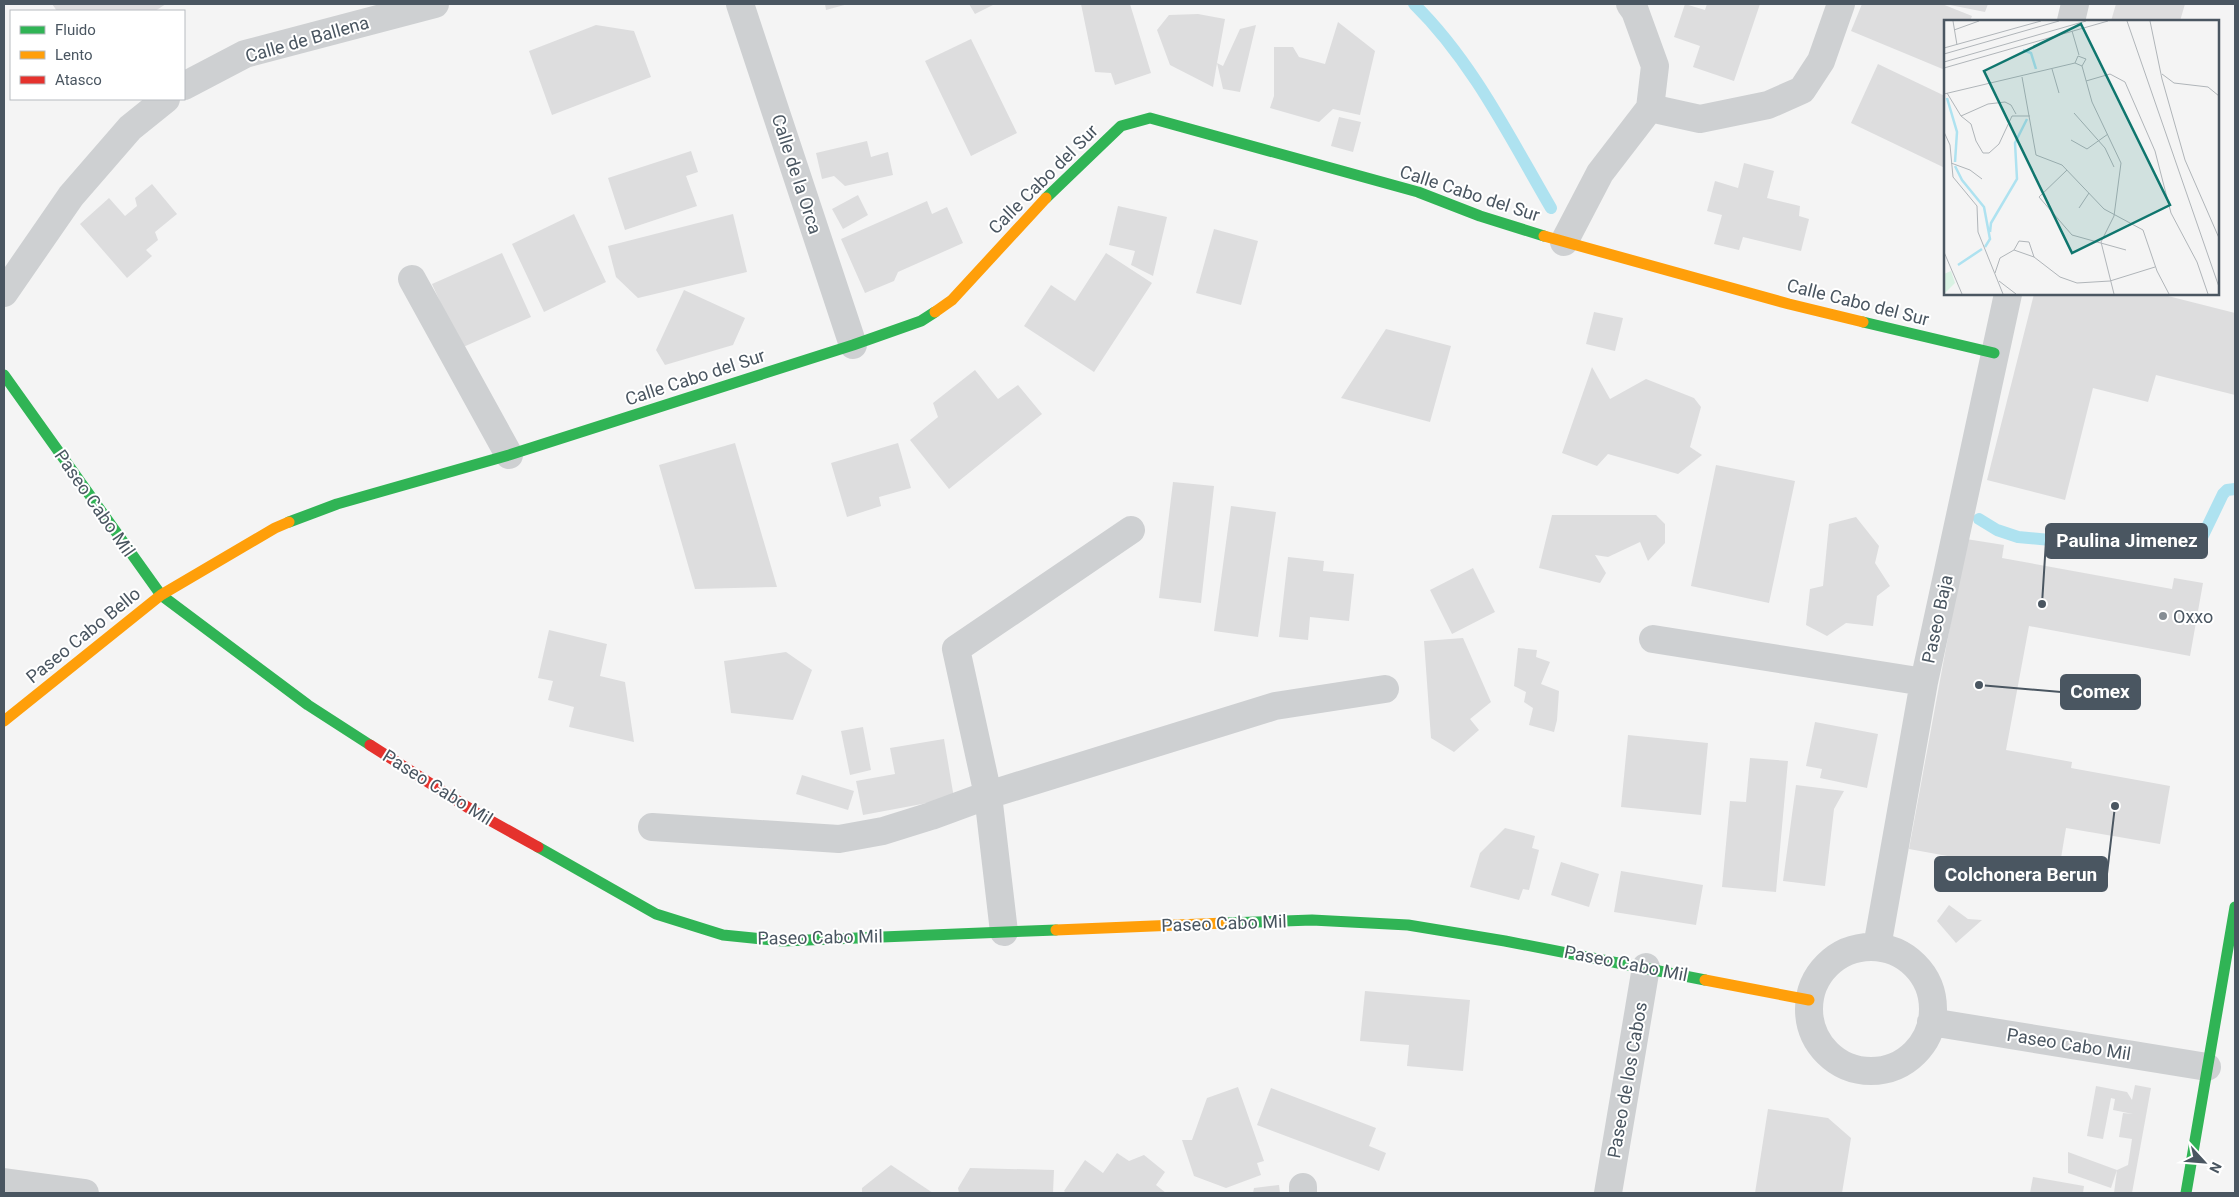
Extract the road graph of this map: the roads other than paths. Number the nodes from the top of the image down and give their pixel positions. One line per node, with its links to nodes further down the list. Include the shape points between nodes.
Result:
1 (740, 4): 14 (street, Calle de la Orca)
2 (1630, 4): 9 (street, via 1655,66)
3 (1841, 4): 9 (street, via 1821,61 1802,90 1768,105 1700,119)
4 (2075, 4): 6 (street)
5 (418, 6): 7 (street, Calle de Ballena, via 245,54)
6 (2071, 20)
7 (185, 85)
8 (165, 100): 12 (street, via 130,128 71,196)
9 (1650, 108): 10 (street, via 1600,173)
10 (1564, 242): 14 (street, Calle Cabo del Sur, via 1480,216 1418,192 1150,118 1121,126 1030,214 952,300 921,320); 15 (street, Calle Cabo del Sur, via 1789,304)
11 (412, 279): 17 (street)
12 (4, 293)
13 (2008, 295): 15 (street, Paseo Baja)
14 (853, 345): 17 (street, Calle Cabo del Sur)
15 (1994, 353): 21 (street, Paseo Baja)
16 (4, 375): 19 (street, Paseo Cabo Mil)
17 (509, 455): 19 (street, Calle Cabo del Sur, via 337,504 276,528)
18 (1131, 530): 24 (street, via 956,649)
19 (161, 596): 23 (street, Paseo Cabo Bello); 27 (street, Paseo Cabo Mil, via 308,705 475,812 656,914 723,936 783,941)
20 (1653, 639): 21 (street)
21 (1924, 682): 28 (street, Paseo Baja)
22 (1385, 689): 24 (street, via 1275,706)
23 (4, 721)
24 (988, 795): 25 (street, via 883,831 839,839); 27 (street)
25 (652, 827)
26 (2235, 907): 32 (street)
27 (1004, 932): 29 (street, Paseo Cabo Mil, via 1312,920 1408,925)
28 (1877, 947): 30 (street, via 1854,950 1833,960 1822,971); 31 (street, via 1901,954 1920,972 1932,996)
29 (1646, 967): 30 (street, Paseo Cabo Mil); 35 (street, Paseo de los Cabos)
30 (1809, 1000): 31 (street, via 1809,1016 1820,1045 1844,1065 1860,1070 1890,1067 1905,1060 1926,1037)
31 (1931, 1022): 32 (street, Paseo Cabo Mil)
32 (2207, 1067): 36 (street)
33 (4, 1182): 34 (street)
34 (85, 1193)
35 (1608, 1193)
36 (2186, 1193)

